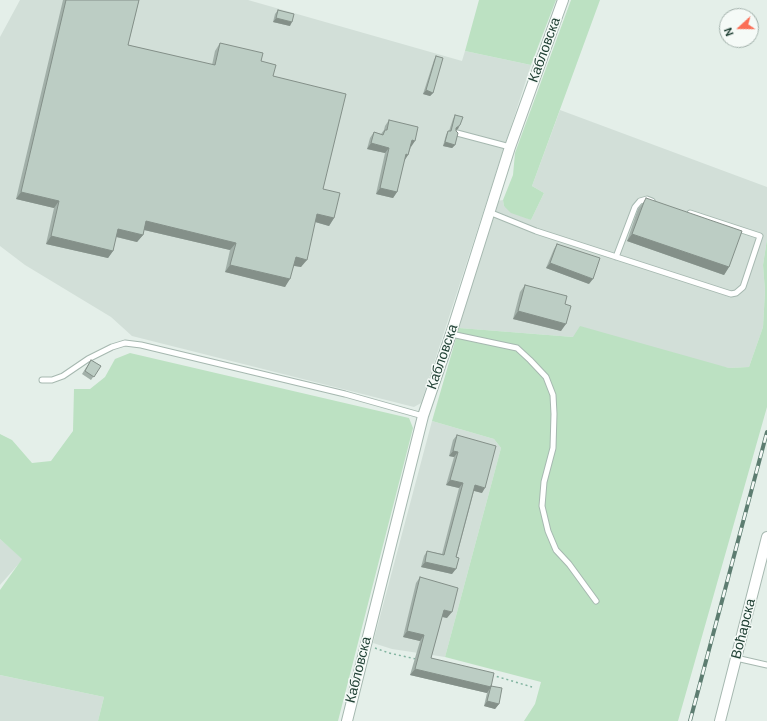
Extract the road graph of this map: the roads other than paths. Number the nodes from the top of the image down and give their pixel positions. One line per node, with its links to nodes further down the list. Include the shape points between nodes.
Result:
1 (563, 0): 3 (street, Кабловска)
2 (457, 133): 3 (lane)
3 (510, 147): 5 (street, Кабловска)
4 (654, 202): 7 (lane, via 646,199 635,207)
5 (490, 212): 7 (lane, via 536,231); 8 (street, Кабловска)
6 (684, 212): 7 (lane, via 760,236 743,287 736,293 731,294)
7 (616, 257)
8 (451, 334): 10 (street, Кабловска); 12 (lane, via 516,348 546,377 553,395 553,448 544,482 542,506 556,550)
9 (42, 380): 10 (lane, via 63,376 88,359 125,343 337,392)
10 (423, 416): 15 (street, Кабловска)
11 (767, 537): 13 (street, Воћарска)
12 (596, 602)
13 (736, 658): 14 (lane); 16 (street, Воћарска)
14 (767, 665)
15 (347, 721)
16 (720, 721)

